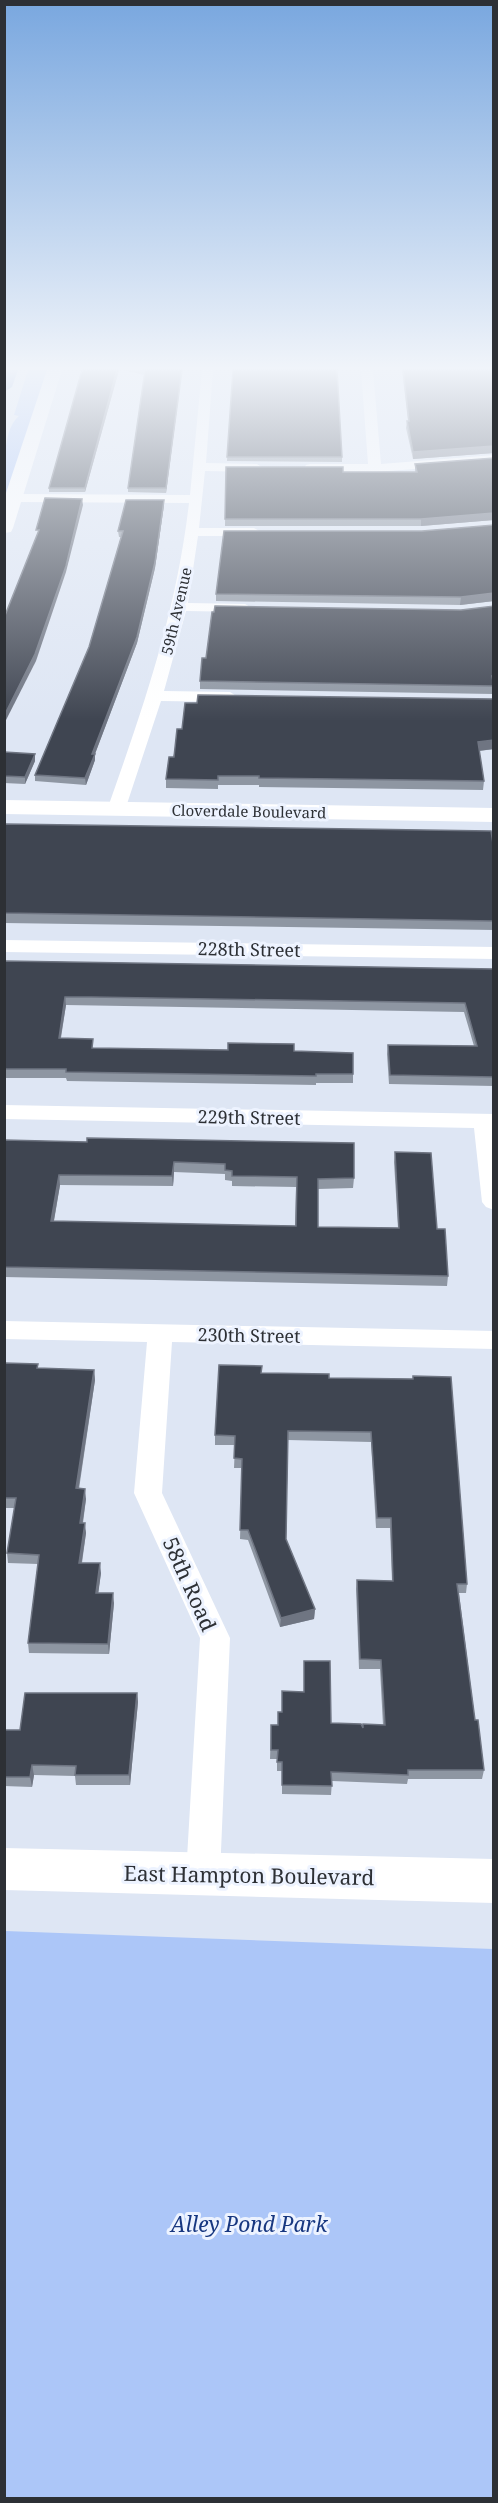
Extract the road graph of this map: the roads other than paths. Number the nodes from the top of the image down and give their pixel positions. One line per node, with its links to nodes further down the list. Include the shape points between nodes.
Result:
1 (18, 487): 3 (street)
2 (196, 487): 4 (street, 59th Avenue)
3 (15, 498): 4 (street); 5 (street)
4 (195, 500): 6 (street, 59th Avenue)
5 (4, 528)
6 (193, 532): 7 (street); 8 (street, 59th Avenue)
7 (269, 532)
8 (179, 607): 9 (street); 10 (street, 59th Avenue)
9 (259, 608)
10 (155, 696): 11 (street); 13 (street, 59th Avenue)
11 (248, 697)
12 (4, 807): 13 (street, Cloverdale Boulevard)
13 (116, 810): 14 (street, Cloverdale Boulevard)
14 (494, 815)
15 (4, 946): 16 (street, 228th Street)
16 (494, 952)
17 (4, 1112): 18 (street, 229th Street)
18 (489, 1121): 19 (street)
19 (494, 1202)
20 (4, 1330): 21 (street, 230th Street)
21 (160, 1333): 22 (street, 230th Street); 24 (street, 58th Road, via 148,1493 215,1638)
22 (494, 1340)
23 (4, 1869): 24 (street, East Hampton Boulevard)
24 (203, 1875): 25 (street, East Hampton Boulevard)
25 (494, 1881)

